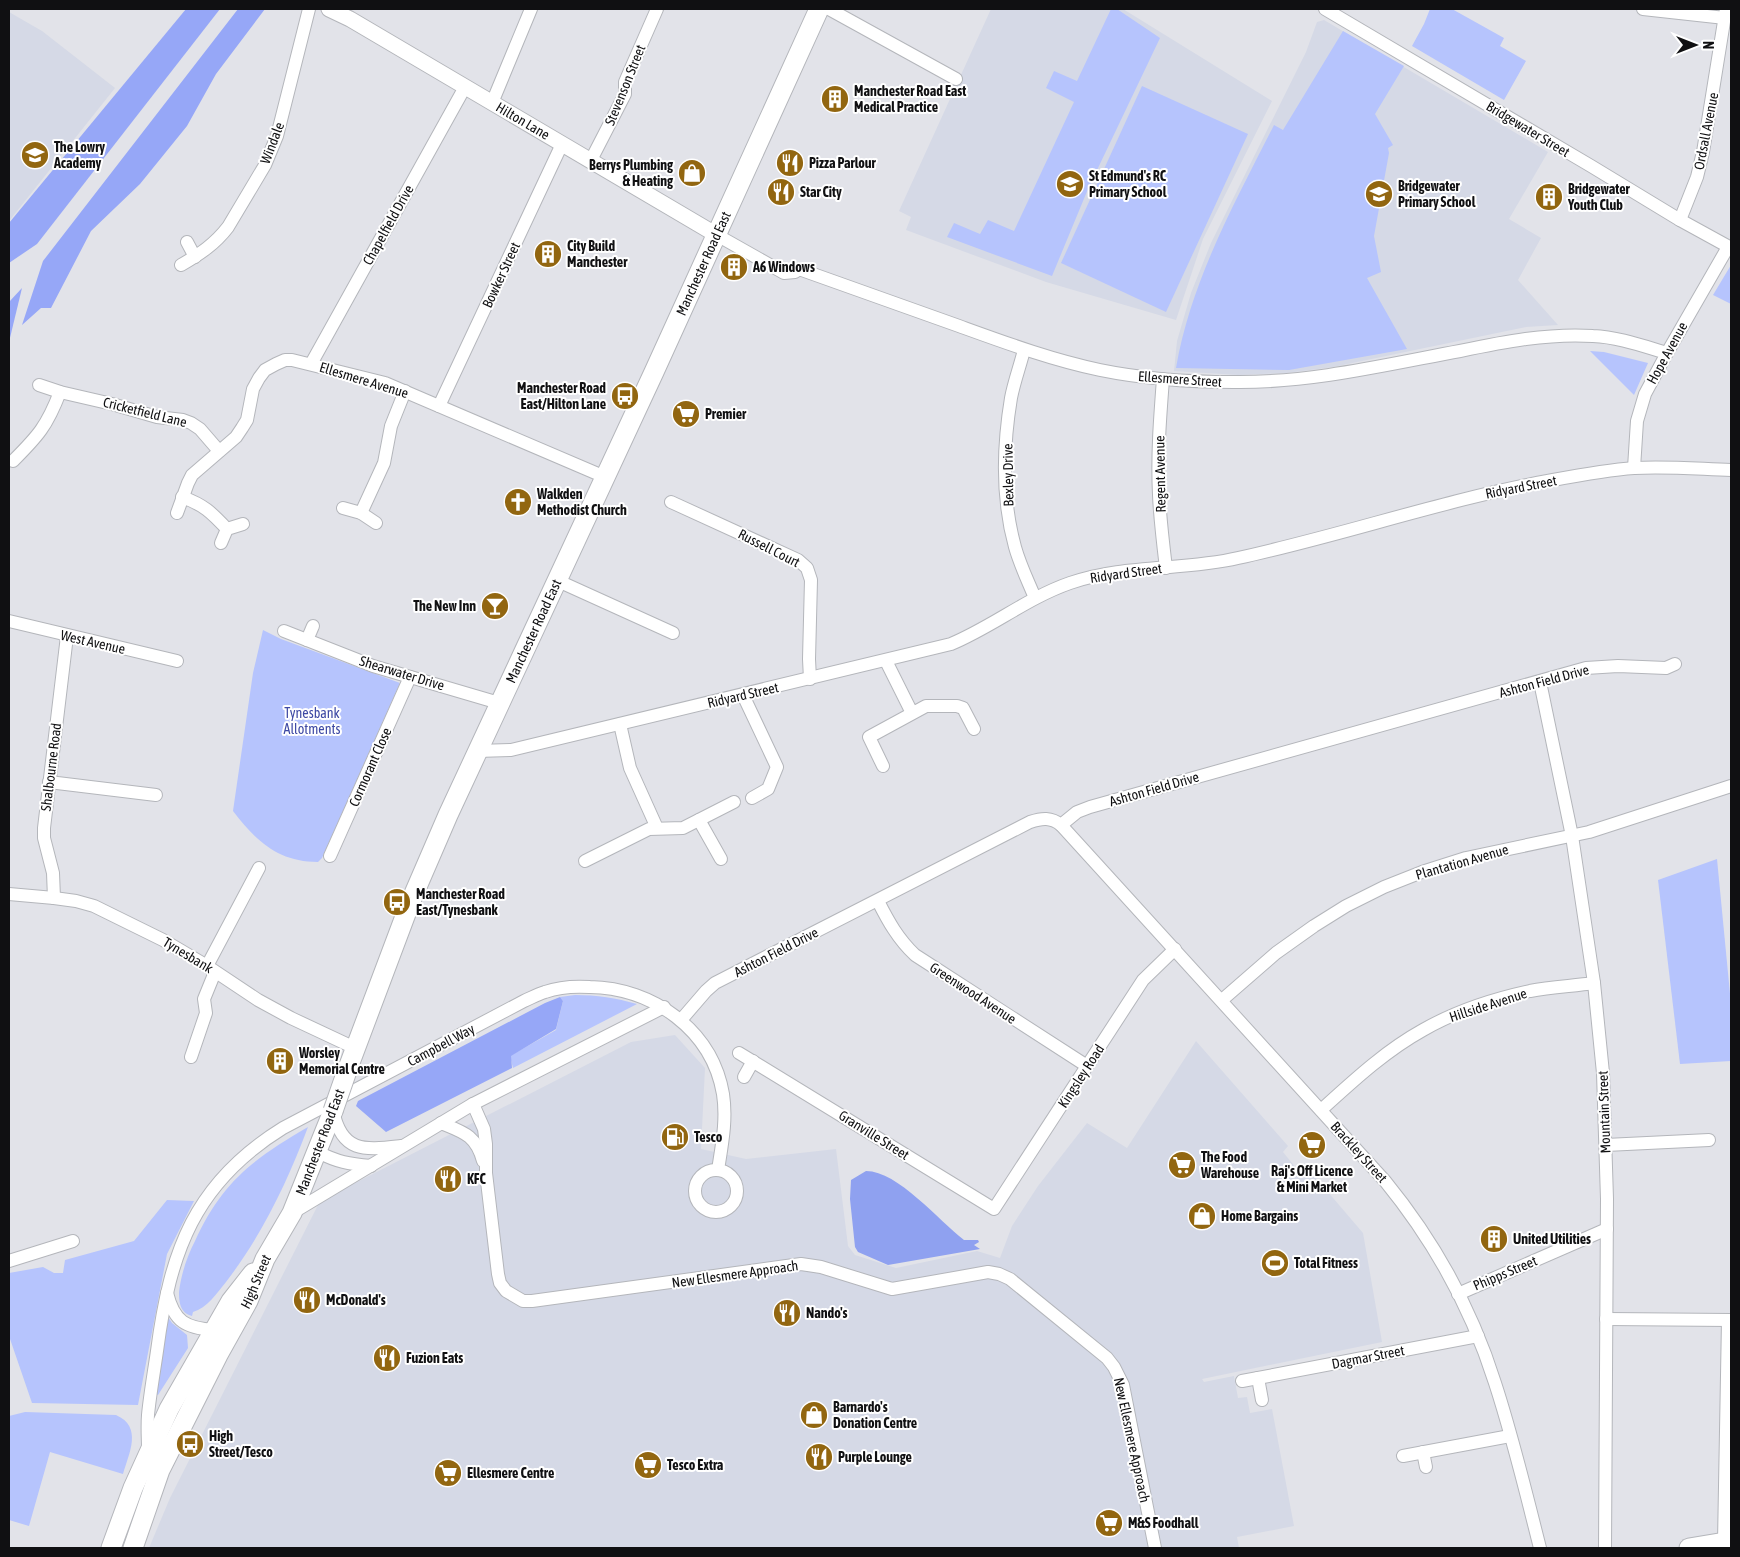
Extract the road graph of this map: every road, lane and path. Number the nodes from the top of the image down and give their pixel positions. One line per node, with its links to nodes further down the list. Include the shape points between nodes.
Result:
1 (309, 9): 19 (street, Windale, via 272,151 228,227 209,248)
2 (329, 9): 11 (street, Hilton Lane)
3 (531, 9): 12 (street)
4 (657, 9): 14 (street, Stevenson Street, via 625,82 625,94)
5 (819, 9): 16 (main road, Manchester Road East)
6 (829, 9): 10 (street)
7 (1325, 9): 15 (street, Bridgewater Street)
8 (1643, 9): 9 (street)
9 (1726, 13): 15 (street, Ordsall Avenue, via 1700,165)
10 (956, 79)
11 (465, 87): 12 (street, Hilton Lane); 23 (street, Chapelfield Drive)
12 (492, 103): 13 (street, Hilton Lane)
13 (562, 144): 14 (street, Hilton Lane); 28 (street, Bowker Street)
14 (591, 160): 16 (street, Hilton Lane)
15 (1680, 220): 18 (street, Bridgewater Street)
16 (716, 234): 21 (street, Ellesmere Street, via 778,271 790,273 799,269); 35 (main road, Manchester Road East)
17 (187, 242): 19 (street)
18 (1730, 247): 22 (street, Hope Avenue)
19 (195, 257): 20 (street, Windale)
20 (181, 265)
21 (1024, 350): 24 (street, Ellesmere Street, via 1100,370); 49 (street, Bexley Drive, via 1008,421 1007,498 1015,547)
22 (1667, 353): 24 (street, Ellesmere Street, via 1608,337 1576,335 1507,342 1329,375 1284,380); 33 (street, Hope Avenue, via 1641,406 1635,436)
23 (311, 364): 26 (street, Ellesmere Avenue); 30 (street, Ellesmere Avenue, via 285,360 265,370 254,390 247,420 236,437)
24 (1163, 379): 47 (street, Regent Avenue, via 1158,460)
25 (39, 385): 27 (street, Cricketfield Lane)
26 (406, 391): 28 (street, Ellesmere Avenue); 42 (street, via 392,421 384,463)
27 (60, 392): 29 (street, via 46,424); 30 (street, Cricketfield Lane, via 157,417 183,420 200,429)
28 (439, 406): 35 (street, Ellesmere Avenue)
29 (32, 442): 31 (street); 32 (street)
30 (219, 451): 36 (street, Ellesmere Avenue, via 192,475)
31 (41, 452)
32 (13, 461)
33 (1634, 468): 34 (street, Ridyard Street); 47 (street, Ridyard Street, via 1507,488 1237,559)
34 (1731, 470)
35 (605, 478): 48 (main road, Manchester Road East)
36 (182, 496): 41 (street, Ellesmere Avenue); 45 (street, via 199,503)
37 (689, 496): 40 (street)
38 (671, 502): 40 (street, Russell Court)
39 (343, 508): 42 (street)
40 (684, 508): 60 (street, Russell Court, via 798,560 807,568 811,580)
41 (177, 513)
42 (360, 513): 43 (street)
43 (376, 523)
44 (243, 524): 45 (street)
45 (227, 528): 46 (street)
46 (220, 543)
47 (1166, 568): 49 (street, Ridyard Street, via 1091,576)
48 (556, 580): 53 (street); 63 (main road, Manchester Road East)
49 (1035, 598): 57 (street, Ridyard Street, via 957,642)
50 (9, 621): 54 (street, West Avenue)
51 (313, 626): 55 (street)
52 (284, 631): 55 (street, Shearwater Drive)
53 (673, 633)
54 (66, 636): 56 (street, West Avenue); 69 (street, Shalbourne Road)
55 (307, 640): 59 (street, Shearwater Drive)
56 (177, 661)
57 (886, 661): 60 (street, Ridyard Street); 64 (street)
58 (1675, 664): 61 (street, Ashton Field Drive, via 1666,668 1586,668)
59 (410, 677): 63 (street, Shearwater Drive); 78 (street, Cormorant Close)
60 (810, 679): 62 (street, Ridyard Street)
61 (1540, 682): 75 (street, Ashton Field Drive, via 1090,807 1077,812); 77 (street, Mountain Street)
62 (743, 695): 65 (street, Ridyard Street); 72 (street, via 777,767 768,789)
63 (499, 702): 67 (main road, Manchester Road East)
64 (912, 713): 66 (street, via 926,706 957,706 963,708); 68 (street, via 869,737)
65 (620, 724): 67 (street, Ridyard Street, via 511,750); 76 (street, via 630,768)
66 (974, 729)
67 (478, 751): 91 (main road, Manchester Road East, via 410,903)
68 (883, 766)
69 (49, 782): 71 (street); 83 (street, Shalbourne Road, via 44,838 53,873)
70 (1731, 786): 77 (street, Plantation Avenue)
71 (156, 795)
72 (752, 798)
73 (734, 802): 74 (street)
74 (700, 820): 76 (street, via 683,828); 79 (street)
75 (1061, 825): 84 (street, Ashton Field Drive, via 1039,818); 85 (street, Brackley Street)
76 (657, 828): 80 (street, via 643,831)
77 (1572, 836): 87 (street, Mountain Street); 88 (street, Plantation Avenue, via 1466,858 1384,887 1346,906 1276,952)
78 (330, 856)
79 (720, 859)
80 (585, 861)
81 (259, 868): 86 (street)
82 (9, 894): 83 (street, Tynesbank)
83 (54, 898): 86 (street, Tynesbank, via 94,906 155,936)
84 (878, 901): 90 (street, Ashton Field Drive, via 715,983); 95 (street, Greenwood Avenue, via 893,930 915,955)
85 (1175, 949): 88 (street, Brackley Street); 95 (street, Kingsley Road, via 1143,980)
86 (211, 969): 91 (street, Tynesbank, via 258,1000); 93 (street, via 204,998 206,1013)
87 (1594, 983): 98 (street, Hillside Avenue, via 1532,991 1457,1013 1390,1051); 102 (street, Mountain Street)
88 (1222, 1000): 98 (street, Brackley Street)
89 (664, 1007): 90 (street, Campbell Way); 97 (street); 116 (street, Campbell Way, via 625,991 603,987 581,986 545,992 283,1128 239,1159 204,1202 187,1230)
90 (681, 1020): 106 (street, Campbell Way, via 711,1057 723,1093 724,1133)
91 (355, 1048): 99 (main road, Manchester Road East, bridge)
92 (739, 1053): 94 (street, Granville Street)
93 (191, 1056)
94 (753, 1061): 96 (street); 108 (street, Granville Street)
95 (1087, 1066): 108 (street, Kingsley Road)
96 (744, 1076)
97 (473, 1104): 100 (street); 107 (street, New Ellesmere Approach, via 484,1129)
98 (1322, 1110): 117 (street, Brackley Street, via 1406,1206)
99 (333, 1118): 103 (street, via 343,1138 362,1148); 104 (main road, Manchester Road East)
100 (441, 1123): 103 (street); 107 (street, New Ellesmere Approach, via 472,1138 481,1153)
101 (1709, 1140): 102 (street)
102 (1606, 1144): 110 (street, Mountain Street)
103 (406, 1145): 105 (street)
104 (318, 1152): 105 (street, via 348,1164); 109 (main road, Manchester Road East)
105 (371, 1166): 109 (street)
106 (718, 1170)
107 (486, 1173): 131 (street, New Ellesmere Approach, via 500,1282 506,1292 523,1301 801,1264 821,1266 892,1289 988,1272 1010,1279 1114,1367 1123,1385)
108 (994, 1209)
109 (292, 1212): 113 (main road, Manchester Road East)
110 (1607, 1229): 117 (street, Phipps Street); 118 (street, Mountain Street)
111 (73, 1241): 112 (street)
112 (50, 1248): 114 (street); 115 (street)
113 (265, 1259): 120 (main road, High Street, via 231,1301); 133 (main road, High Street, via 248,1301 160,1470)
114 (9, 1260)
115 (54, 1260)
116 (167, 1291): 120 (street, via 170,1306 179,1319 187,1325); 126 (street, Campbell Way, via 148,1416)
117 (1458, 1294): 121 (street, Brackley Street)
118 (1606, 1318): 119 (street); 135 (street, Mountain Street)
119 (1729, 1320): 130 (street)
120 (214, 1330): 126 (main road, High Street)
121 (1478, 1336): 122 (street, Dagmar Street); 125 (street, Brackley Street)
122 (1258, 1378): 123 (street, Dagmar Street); 124 (street)
123 (1242, 1381)
124 (1262, 1400)
125 (1510, 1436): 127 (street); 134 (street, Brackley Street)
126 (148, 1452): 132 (main road, High Street)
127 (1423, 1452): 128 (street); 129 (street)
128 (1403, 1456)
129 (1426, 1467)
130 (1728, 1542): 136 (main road)
131 (1154, 1545)
132 (111, 1548)
133 (133, 1548)
134 (1540, 1548)
135 (1605, 1548)
136 (1688, 1548)

